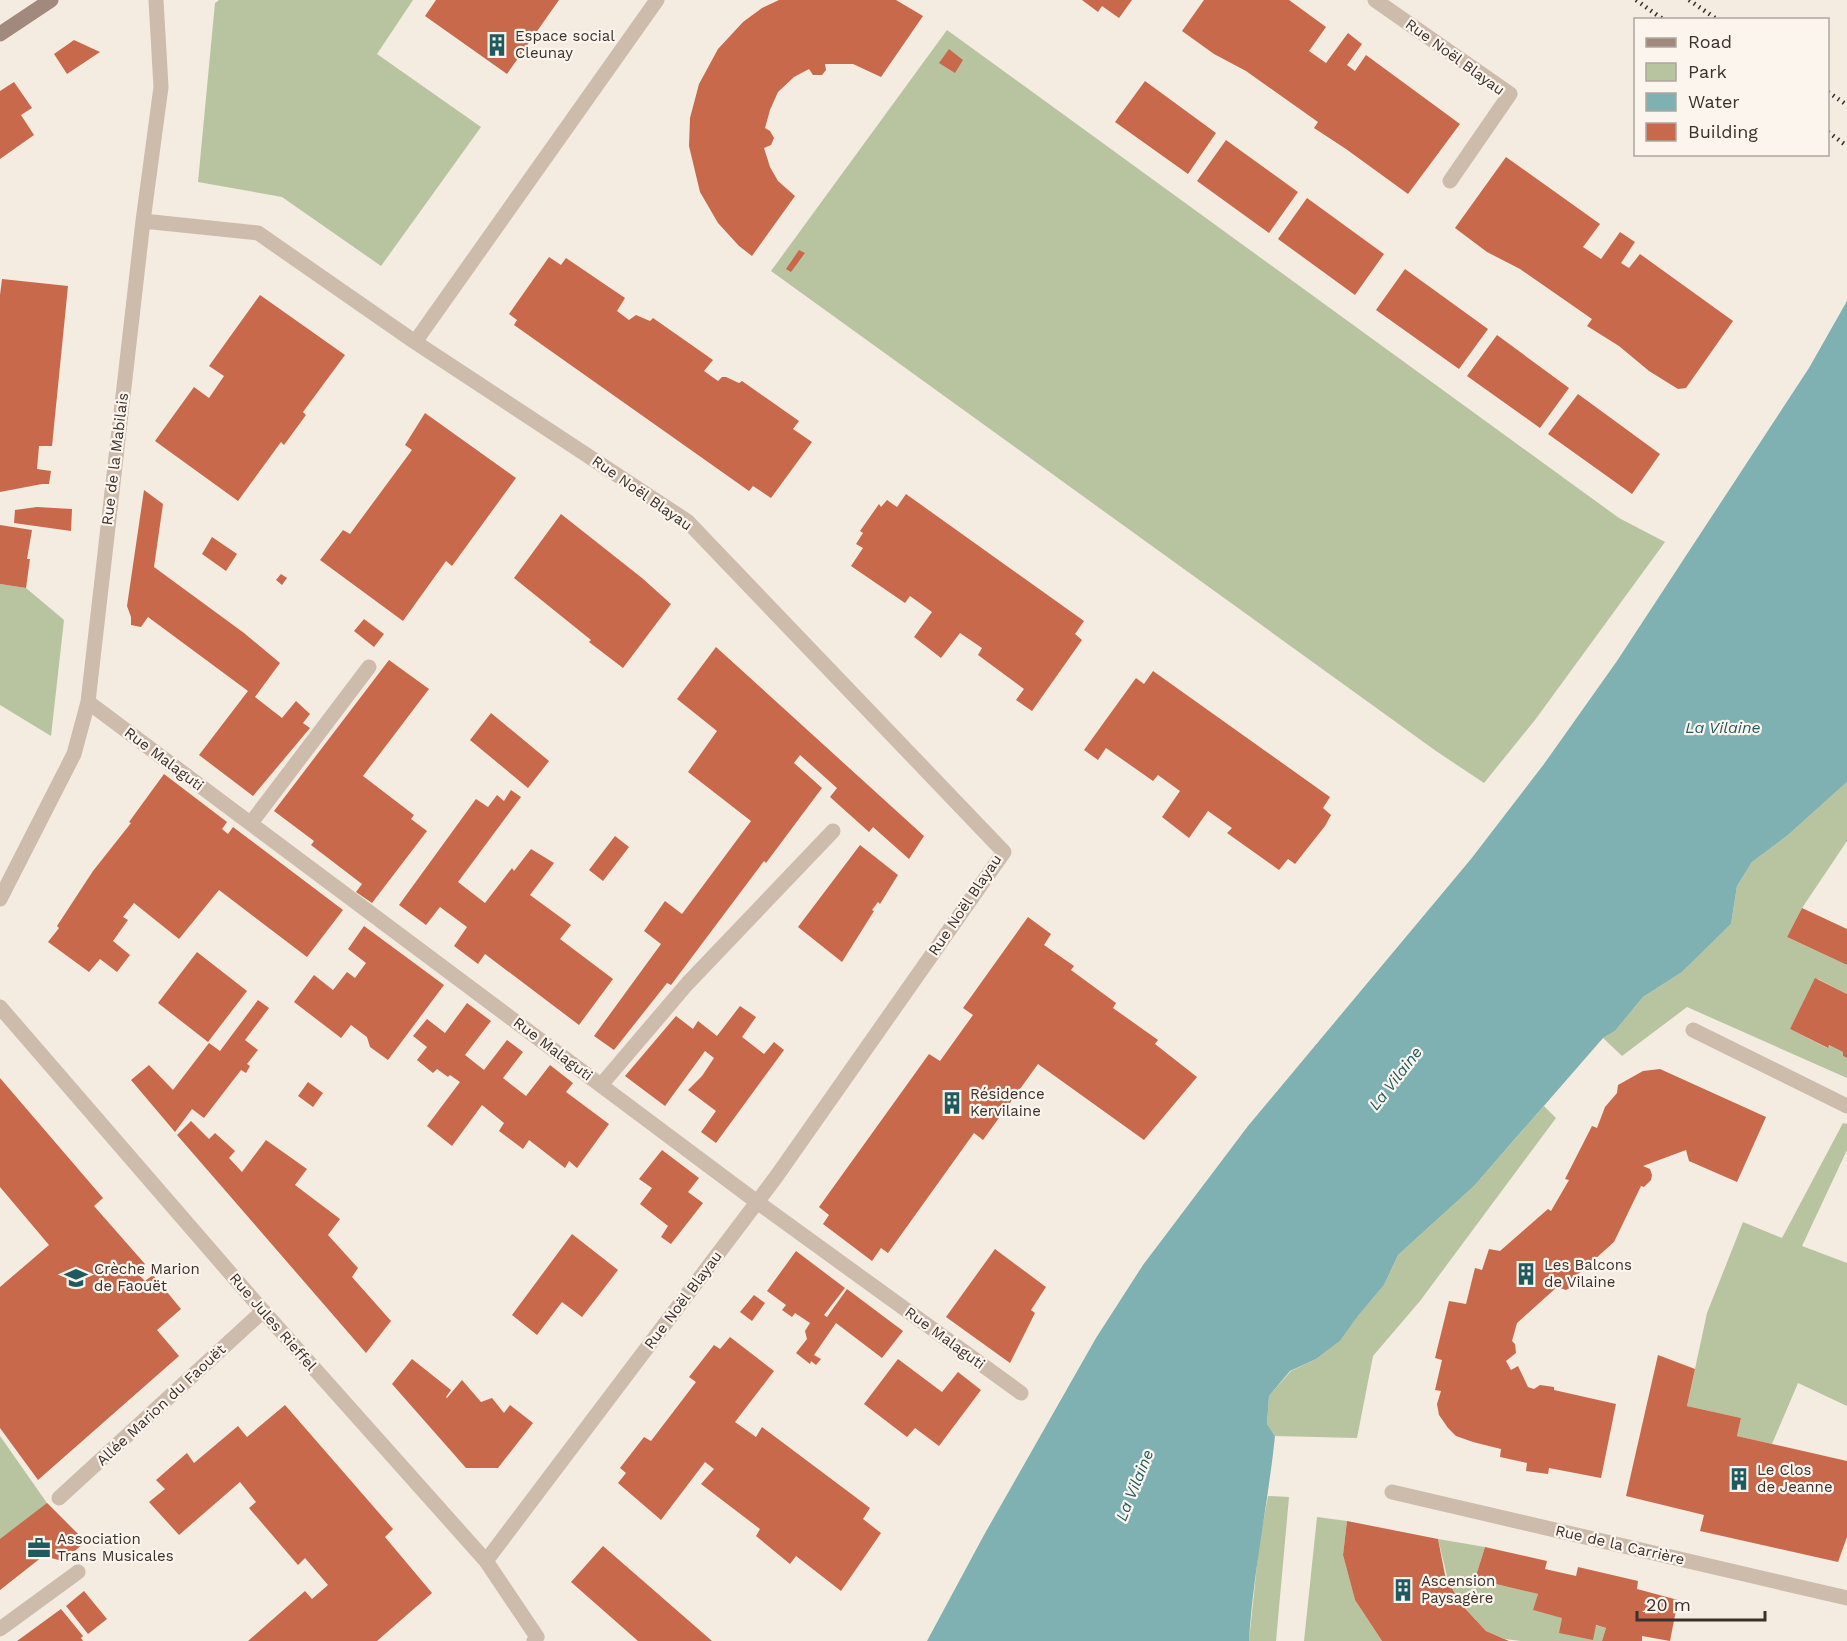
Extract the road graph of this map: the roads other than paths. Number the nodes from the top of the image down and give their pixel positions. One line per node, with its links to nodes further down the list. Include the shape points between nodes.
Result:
1 (51, 0): 5 (main road)
2 (156, 0): 7 (street, Rue de la Mabilais, via 161,87)
3 (657, 0): 8 (street)
4 (1376, 0): 6 (street, Rue Noël Blayau, via 1510,94)
5 (0, 34)
6 (1450, 181)
7 (143, 221): 8 (street, Rue Noël Blayau, via 258,233); 10 (street, Rue de la Mabilais)
8 (415, 342): 18 (street, Rue Noël Blayau, via 687,521 1004,852)
9 (369, 667): 11 (street)
10 (88, 702): 11 (street, Rue Malaguti); 13 (street, Rue de la Mabilais, via 74,753)
11 (251, 823): 16 (street, Rue Malaguti)
12 (833, 831): 16 (street, via 687,984)
13 (0, 899)
14 (0, 1007): 19 (street, Rue Jules Rieffel)
15 (1693, 1030): 17 (street)
16 (601, 1085): 18 (street, Rue Malaguti)
17 (1847, 1106)
18 (757, 1202): 20 (street, Rue Malaguti); 23 (street, Rue Noël Blayau)
19 (263, 1311): 22 (street, Allée Marion du Faouët); 23 (street, Rue Jules Rieffel)
20 (1021, 1393)
21 (1392, 1492): 25 (street, Rue de la Carrière)
22 (59, 1498)
23 (486, 1561): 27 (street, Rue Jules Rieffel, via 537,1637)
24 (78, 1572): 26 (street)
25 (1847, 1598)
26 (0, 1629)
27 (534, 1641)

